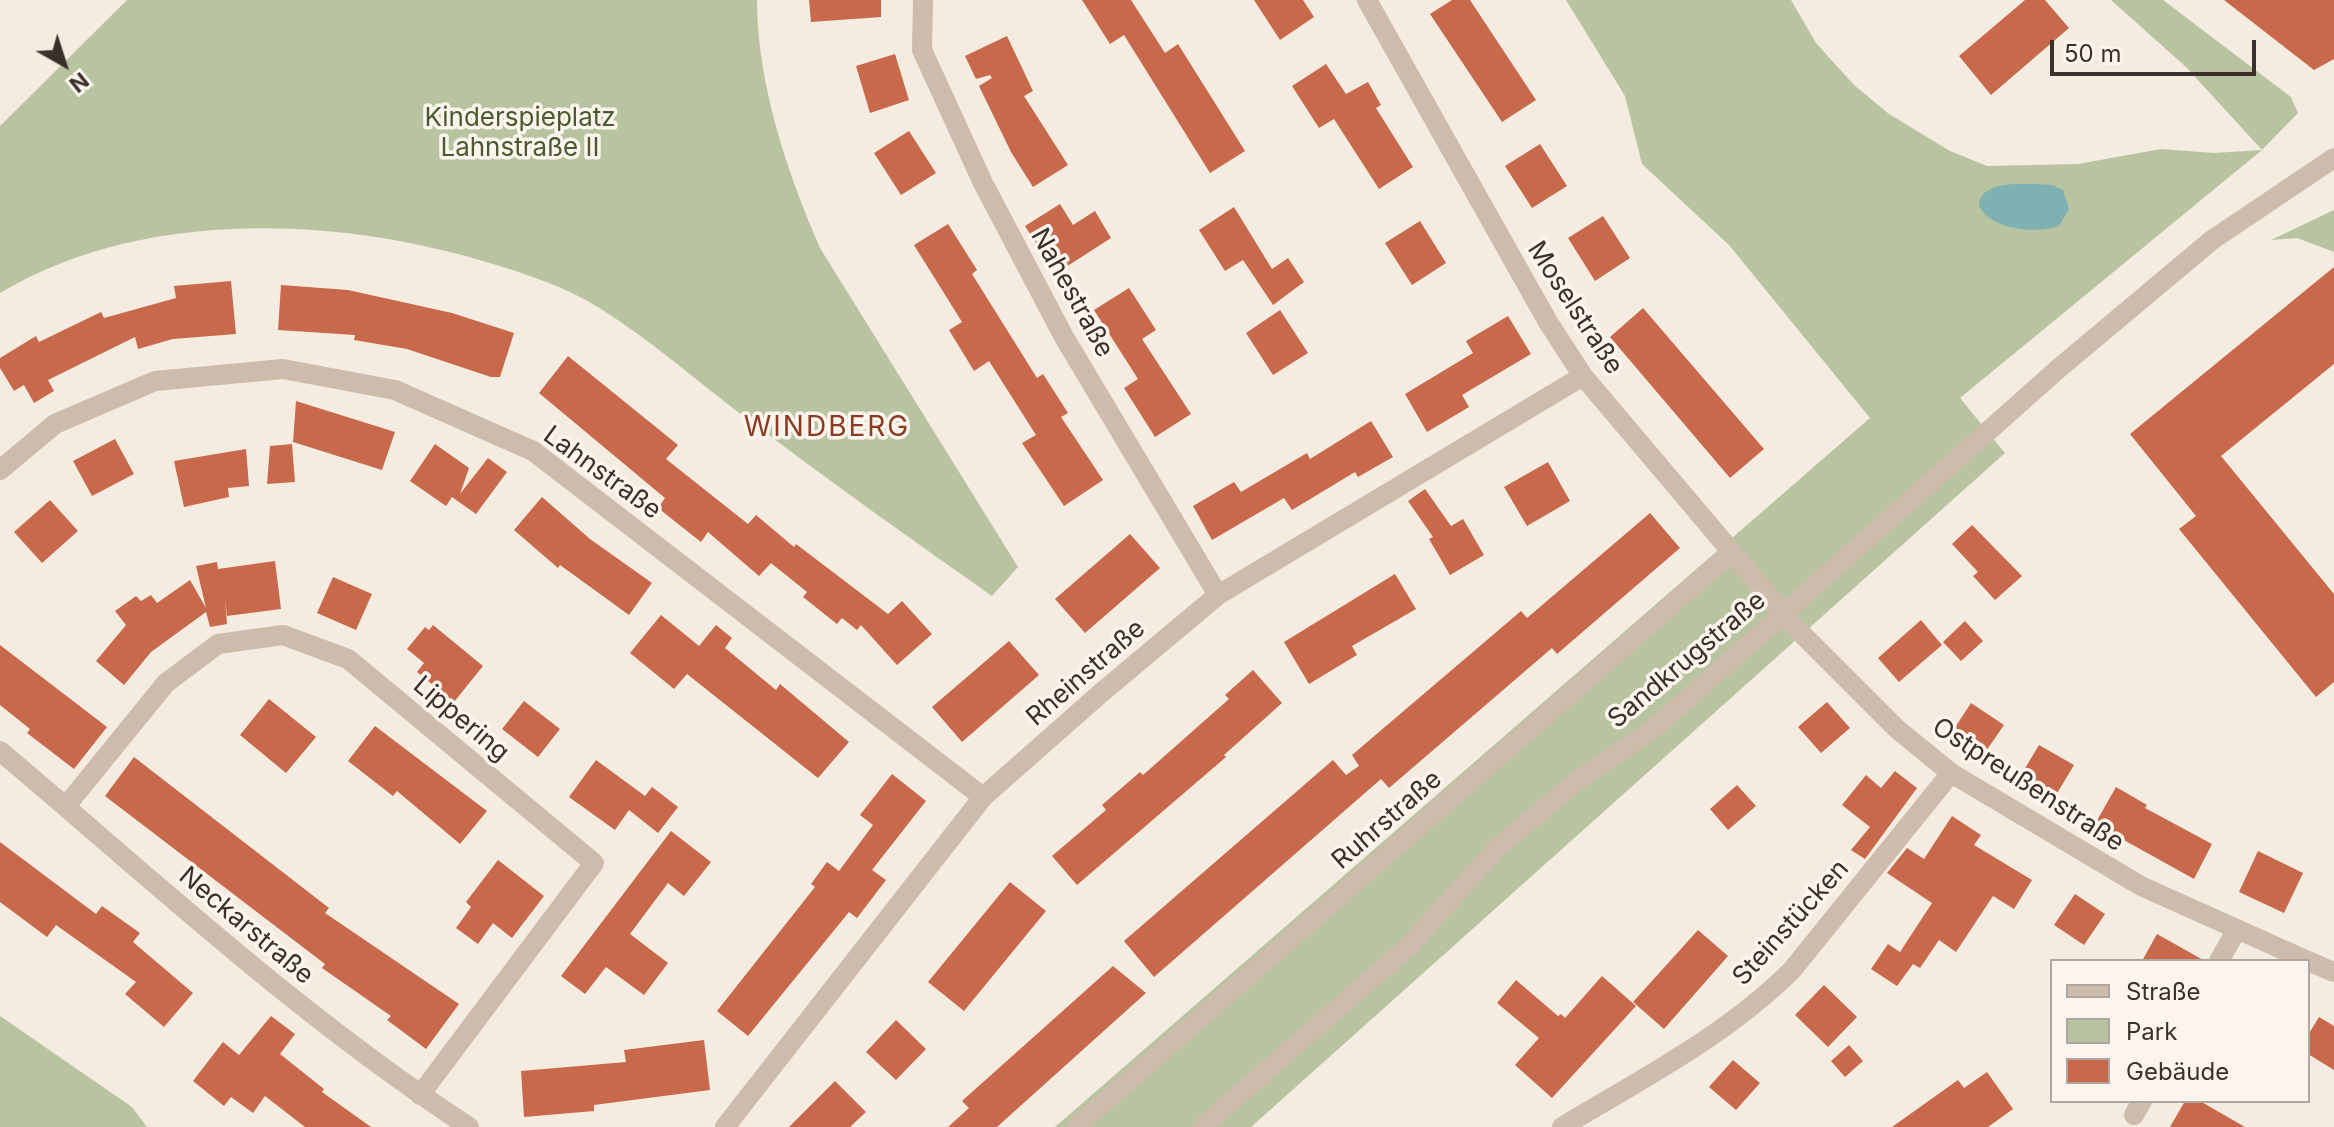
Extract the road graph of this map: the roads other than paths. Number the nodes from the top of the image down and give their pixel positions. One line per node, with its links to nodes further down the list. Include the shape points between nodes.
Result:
1 (923, 0): 7 (street, Nahestraße, via 922,50 983,183 1064,337)
2 (1367, 0): 4 (street, Moselstraße)
3 (2334, 158): 8 (street, Sandkrugstraße, via 2212,240)
4 (1583, 376): 6 (street, Moselstraße); 7 (street, Rheinstraße)
5 (0, 470): 11 (street, Lahnstraße, via 55,424 155,381 283,369 395,390 533,451)
6 (1731, 553): 8 (street, Moselstraße); 21 (street, Ruhrstraße)
7 (1218, 595): 11 (street, Rheinstraße)
8 (1783, 613): 10 (street, Ostpreußenstraße, via 1897,729); 22 (street, Sandkrugstraße, via 1657,726 1581,778 1497,848 1409,946)
9 (0, 751): 12 (street, Neckarstraße)
10 (1951, 773): 13 (street, Ostpreußenstraße, via 2129,879); 23 (street, Steinstücken, via 1792,970 1762,999)
11 (983, 797): 20 (street, Rheinstraße)
12 (66, 806): 18 (street, Neckarstraße, via 246,963); 18 (street, Lippering, via 166,683 218,644 283,635 348,659 594,863)
13 (2236, 931): 14 (street); 15 (street, Ostpreußenstraße)
14 (2220, 959)
15 (2303, 959)
16 (2310, 962): 17 (street, Ostpreußenstraße)
17 (2334, 972)
18 (420, 1095): 19 (street, Neckarstraße)
19 (469, 1127)
20 (725, 1127)
21 (1076, 1127)
22 (1202, 1127)
23 (1562, 1127)

